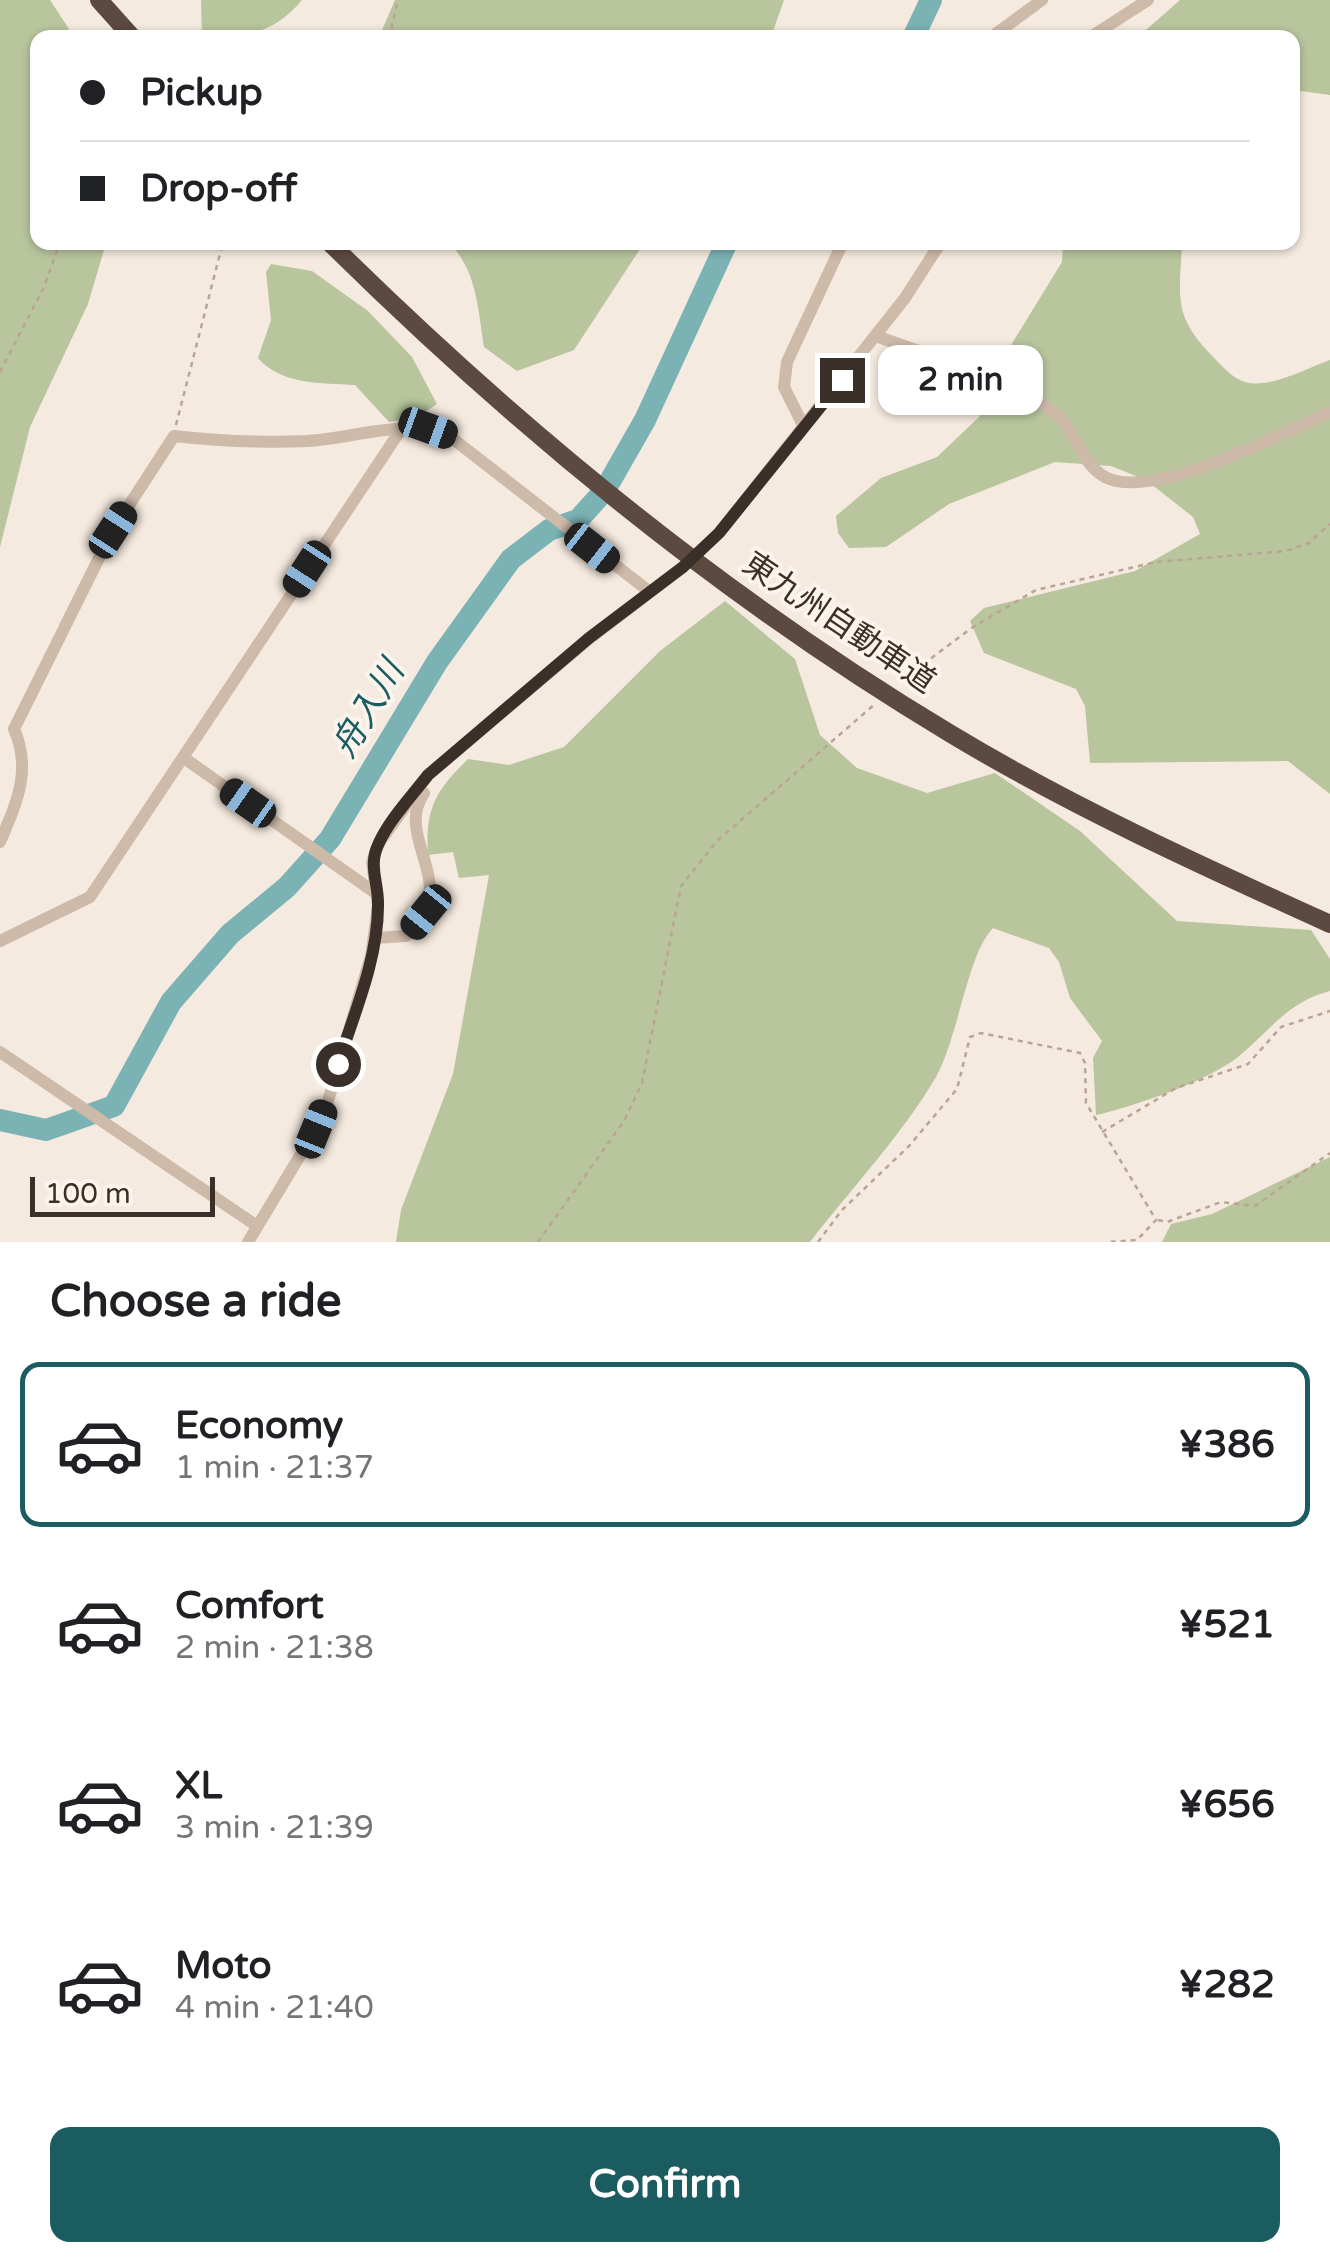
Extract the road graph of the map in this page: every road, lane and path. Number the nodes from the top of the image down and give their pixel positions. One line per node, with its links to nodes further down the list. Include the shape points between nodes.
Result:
1 (99, 0): 6 (highway)
2 (398, 0): 7 (path)
3 (1042, 0): 8 (street)
4 (1148, 0): 5 (street)
5 (1124, 6): 9 (street)
6 (126, 30)
7 (391, 30)
8 (1001, 30)
9 (1098, 30)
10 (57, 250): 16 (path)
11 (221, 250): 20 (path)
12 (337, 250): 30 (highway, 東九州自動車道, via 464,372 753,604 953,735 1098,814)
13 (839, 250): 19 (street, via 787,362 784,387)
14 (935, 250): 15 (street)
15 (876, 336): 17 (street, via 993,378 1058,414 1088,466 1109,479 1154,482); 19 (street)
16 (0, 372)
17 (1330, 412)
18 (402, 428): 20 (street, via 310,441); 22 (street, via 448,436); 26 (street)
19 (804, 428): 22 (street, via 719,533)
20 (174, 436): 25 (street, via 113,530)
21 (1330, 524): 23 (path, via 1309,543 1286,551 1156,562 1036,590 972,628)
22 (650, 592): 27 (street)
23 (888, 692)
24 (875, 704): 40 (path, via 717,841 682,886 642,1083 624,1121)
25 (7, 728): 28 (street, via 22,748 24,778)
26 (184, 758): 29 (street); 32 (street, via 90,897)
27 (428, 775): 29 (street, via 378,843 372,862); 31 (street, via 413,817 429,882 426,912 406,936)
28 (0, 842)
29 (377, 894): 31 (street)
30 (1330, 924)
31 (374, 938): 38 (street, via 328,1101)
32 (0, 941)
33 (1330, 1011): 35 (path, via 1281,1027 1248,1064 1176,1088)
34 (2, 1058): 38 (street)
35 (1102, 1132): 37 (path); 41 (path, via 1086,1103 1080,1054 981,1033 970,1038 958,1089)
36 (1330, 1154): 37 (path, via 1255,1206 1220,1202)
37 (1156, 1220): 42 (path, via 1137,1240)
38 (258, 1226): 39 (street)
39 (248, 1242)
40 (538, 1242)
41 (818, 1242)
42 (1108, 1242)

